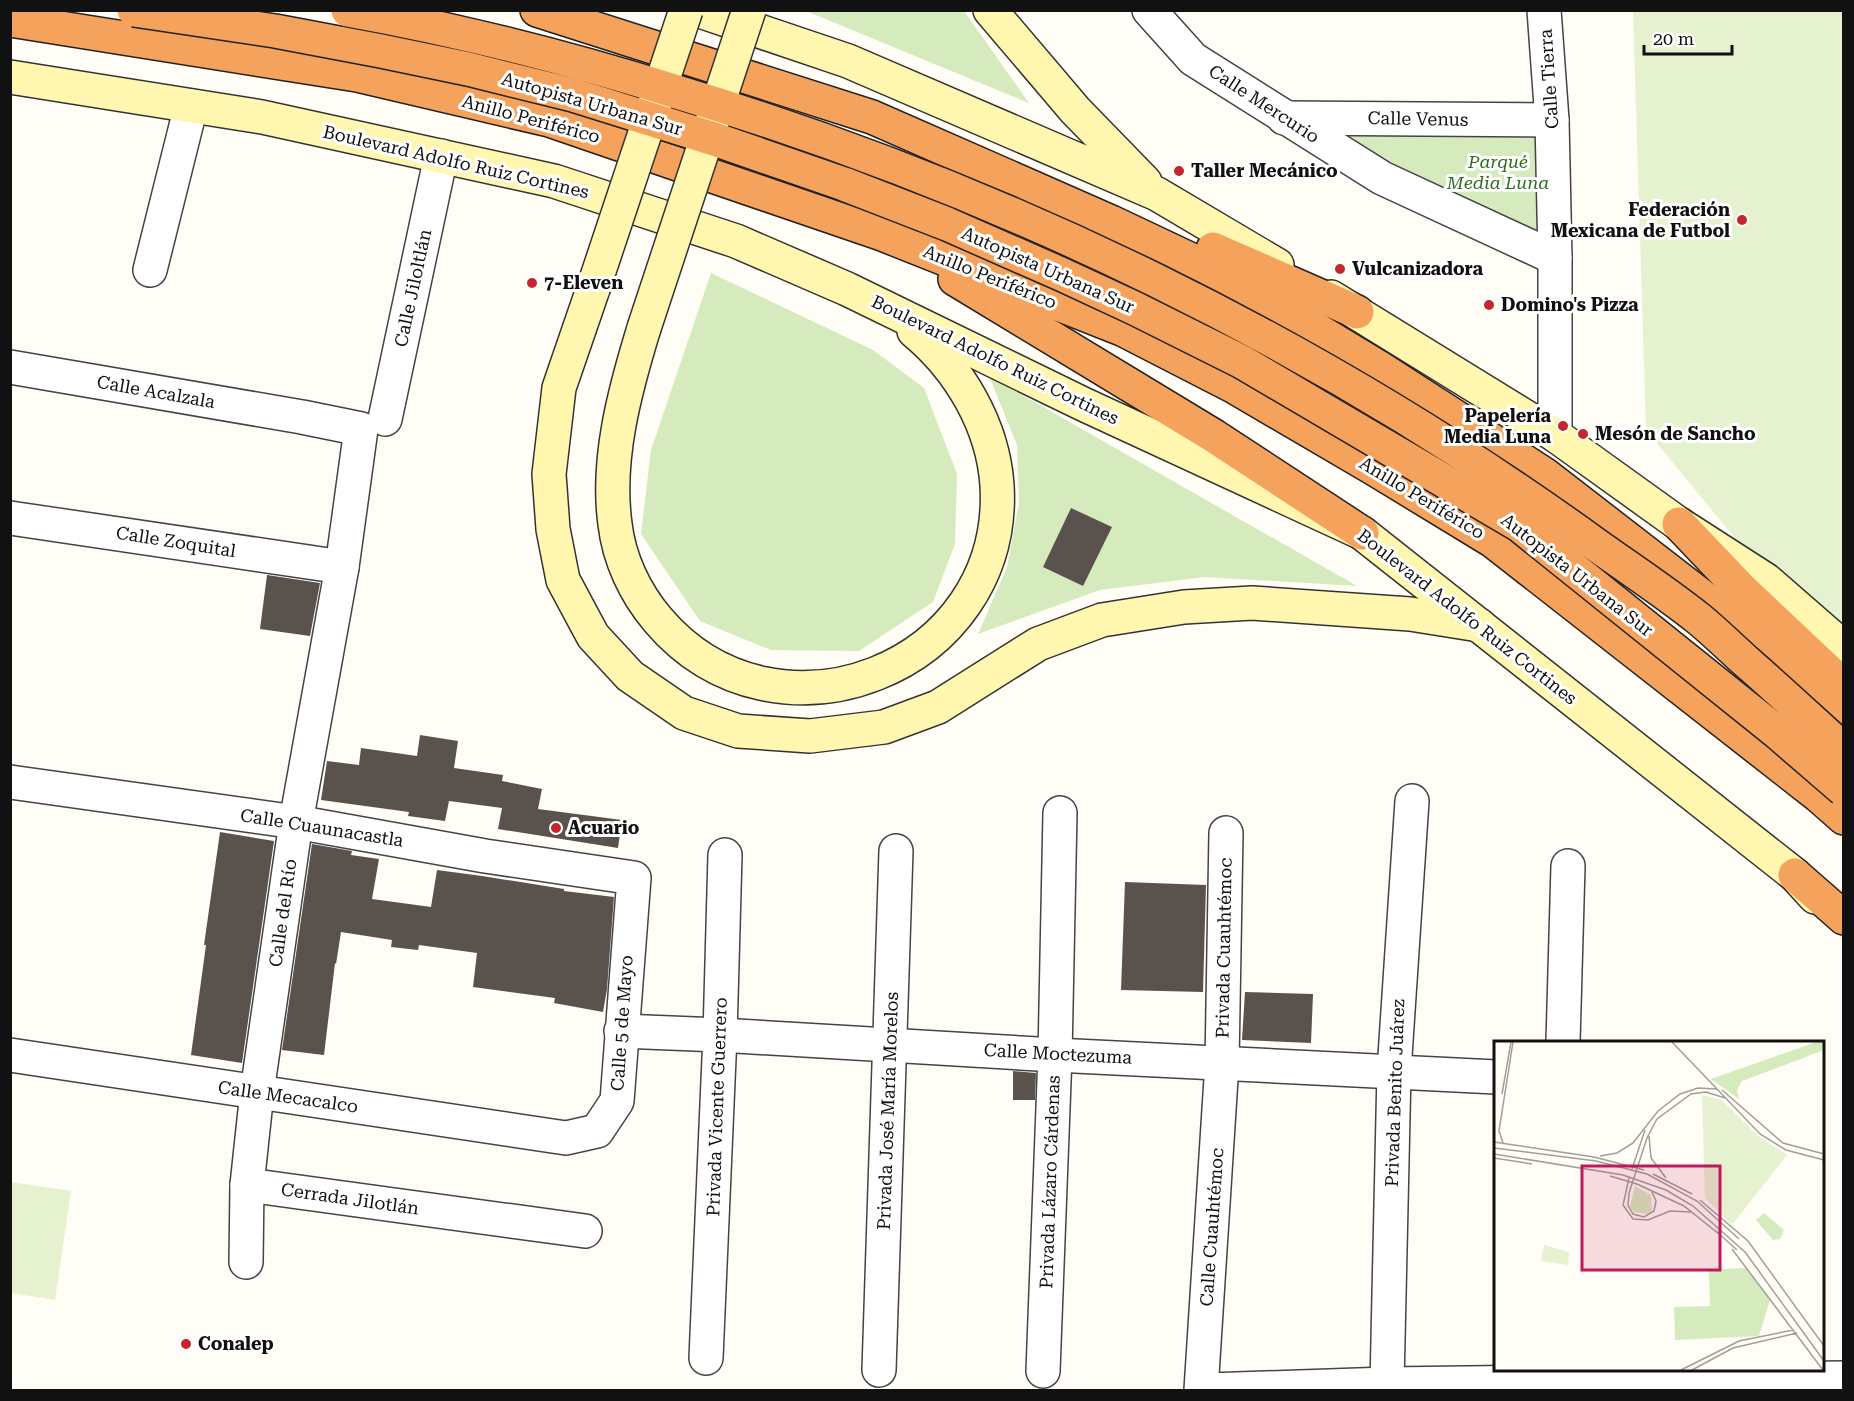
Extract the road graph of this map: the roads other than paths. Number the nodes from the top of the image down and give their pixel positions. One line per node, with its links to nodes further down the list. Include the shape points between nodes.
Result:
1 (134, 10): 36 (highway, Autopista Urbana Sur, bridge, via 381,51 573,95 844,184 1063,275 1242,362 1518,525)
2 (348, 10): 34 (highway, Autopista Urbana Sur, bridge, via 484,38 740,110 981,200 1215,309 1438,437 1545,507 1700,619)
3 (537, 10): 13 (highway)
4 (686, 10): 30 (main road, bridge, via 560,388 549,474 553,529 563,580 593,636 630,676 684,713 738,731 810,736 884,727 938,707 1038,644 1102,620 1184,607 1252,603 1410,614)
5 (697, 10): 17 (main road, via 848,61)
6 (749, 10): 21 (main road, bridge, via 631,370 612,496 617,536 633,583 668,631 716,667 773,686 834,687 891,669 917,653 960,611 988,558 995,529 996,469 978,412 962,386 924,339 892,314)
7 (990, 10): 17 (main road, via 1075,110)
8 (1149, 10): 14 (street, Calle Mercurio, via 1193,59)
9 (1544, 10): 15 (street, Calle Tierra)
10 (10, 20): 18 (highway, Anillo Periférico, via 357,75 549,120)
11 (10, 77): 12 (main road, Boulevard Adolfo Ruiz Cortines)
12 (191, 106): 16 (main road, Boulevard Adolfo Ruiz Cortines, via 262,117); 20 (street)
13 (872, 117): 22 (highway, via 1022,163); 33 (highway, via 1202,265 1380,368 1544,474 1743,628)
14 (1283, 118): 15 (street, Calle Venus); 19 (street, Calle Mercurio, via 1382,178)
15 (1552, 120): 19 (street, Calle Tierra)
16 (441, 156): 21 (main road, Boulevard Adolfo Ruiz Cortines, via 554,181 736,241); 24 (street, Calle Jiloltlán)
17 (1157, 194): 22 (main road)
18 (882, 234): 28 (highway, via 1214,436); 39 (highway, Anillo Periférico, via 1124,330 1233,386 1383,474 1493,541)
19 (1555, 258): 25 (street, Calle Tierra)
20 (150, 270)
21 (847, 289): 28 (main road, Boulevard Adolfo Ruiz Cortines)
22 (1357, 312): 25 (main road)
23 (10, 367): 29 (street, Calle Acalzala, via 361,429)
24 (386, 419)
25 (1555, 435): 27 (main road)
26 (10, 518): 29 (street, Calle Zoquital)
27 (1679, 524): 31 (main road, via 1766,580); 32 (highway)
28 (1362, 533): 30 (main road, Boulevard Adolfo Ruiz Cortines)
29 (342, 567): 40 (street, Calle del Río)
30 (1480, 625): 45 (main road, Boulevard Adolfo Ruiz Cortines)
31 (1844, 648)
32 (1844, 686)
33 (1844, 713)
34 (1844, 750)
35 (10, 782): 40 (street, Calle Cuaunacastla)
36 (1844, 790)
37 (1412, 801): 56 (street, Privada Benito Juárez)
38 (1060, 813): 53 (street, Privada Lázaro Cárdenas)
39 (1844, 818)
40 (296, 822): 46 (street, Calle Cuaunacastla); 58 (street, Calle del Río)
41 (1226, 833): 55 (street, Privada Cuauhtémoc)
42 (896, 851): 52 (street, Privada José María Morelos)
43 (725, 855): 50 (street, Privada Vicente Guerrero)
44 (1568, 866): 51 (street)
45 (1795, 875): 47 (highway); 48 (main road, Boulevard Adolfo Ruiz Cortines)
46 (634, 878): 49 (street, Calle 5 de Mayo)
47 (1844, 918)
48 (1844, 929)
49 (621, 1031): 50 (street, Calle Moctezuma); 59 (street, Calle 5 de Mayo, via 616,1101 597,1131)
50 (720, 1035): 52 (street, Calle Moctezuma); 63 (street, Privada Vicente Guerrero)
51 (1563, 1041)
52 (890, 1044): 53 (street, Calle Moctezuma); 64 (street, Privada José María Morelos)
53 (1055, 1055): 55 (street, Calle Moctezuma); 65 (street, Privada Lázaro Cárdenas)
54 (10, 1056): 58 (street, Calle Mecacalco)
55 (1222, 1063): 56 (street, Calle Moctezuma); 68 (street, Calle Cuauhtémoc)
56 (1394, 1071): 57 (street, Calle Moctezuma); 67 (street, Privada Benito Juárez)
57 (1494, 1077)
58 (257, 1092): 59 (street, Calle Mecacalco); 60 (street, Calle del Río)
59 (566, 1138)
60 (247, 1185): 61 (street, Cerrada Jilotlán); 62 (street, Calle del Río)
61 (585, 1231)
62 (246, 1262)
63 (706, 1359)
64 (879, 1370)
65 (1043, 1371)
66 (1844, 1378): 67 (street)
67 (1387, 1384): 69 (street)
68 (1201, 1390)
69 (1208, 1390)

